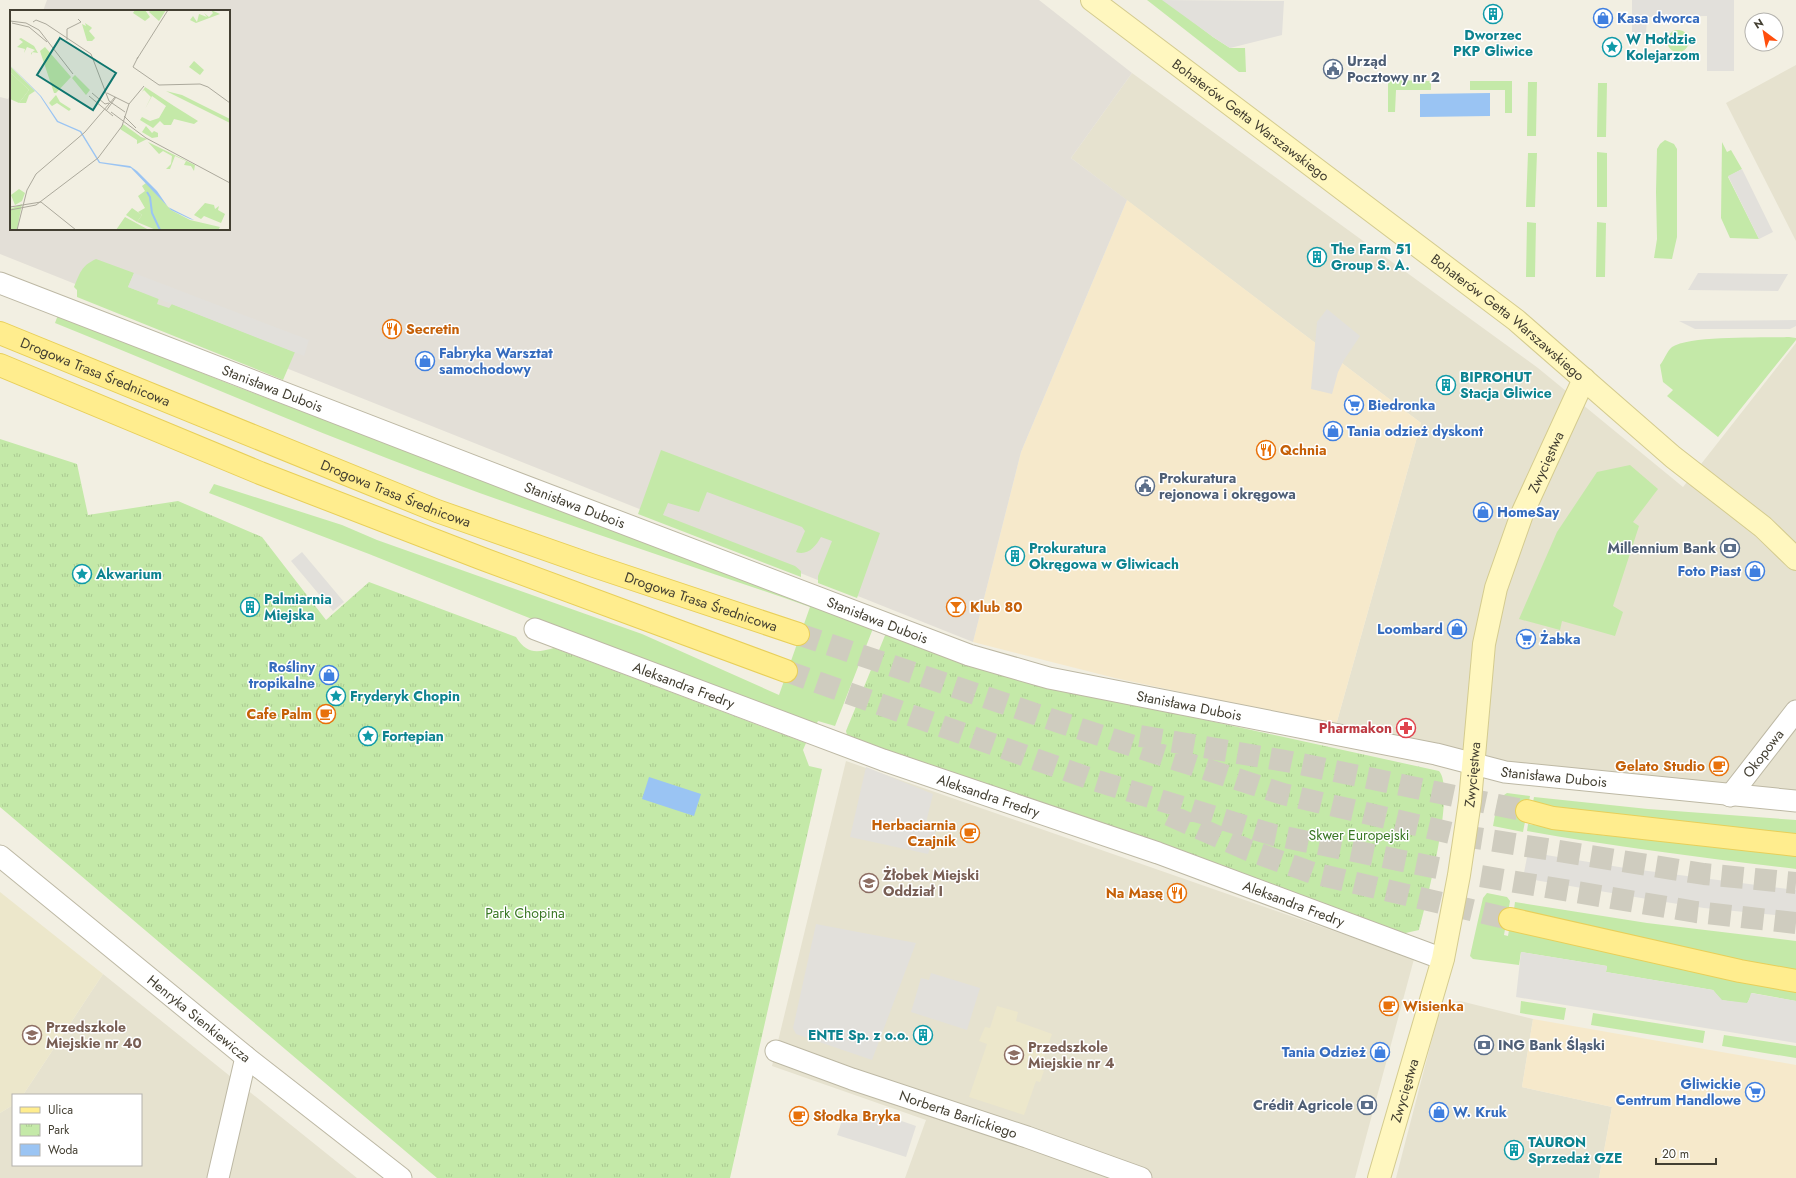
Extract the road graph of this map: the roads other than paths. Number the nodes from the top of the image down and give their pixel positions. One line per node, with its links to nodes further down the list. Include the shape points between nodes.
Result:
1 (1092, 0): 7 (main road, Bohaterów Getta Warszawskiego, via 1504,311)
2 (0, 283): 15 (street, Stanisława Dubois, via 969,656 1049,678 1436,754)
3 (0, 325): 5 (main road)
4 (0, 333): 5 (main road, Drogowa Trasa Średnicowa)
5 (30, 346): 12 (main road, Drogowa Trasa Średnicowa, via 437,511 562,556)
6 (0, 365): 13 (main road, Drogowa Trasa Średnicowa, via 260,473)
7 (1584, 379): 8 (main road, Bohaterów Getta Warszawskiego, via 1673,457); 15 (main road, Zwycięstwa, via 1522,514 1496,588 1484,644)
8 (1763, 527): 9 (main road, Bohaterów Getta Warszawskiego); 10 (main road, Bohaterów Getta Warszawskiego)
9 (1796, 540)
10 (1796, 559)
11 (535, 630): 22 (street, Aleksandra Fredry, via 883,760 1158,853)
12 (798, 634)
13 (786, 671)
14 (1796, 711): 16 (street, Okopowa)
15 (1473, 764): 16 (street, Stanisława Dubois, via 1515,774); 22 (main road, Zwycięstwa, via 1459,875)
16 (1730, 796): 17 (street, Stanisława Dubois)
17 (1796, 801)
18 (1527, 811): 19 (main road, via 1568,820)
19 (1796, 845)
20 (0, 856): 25 (street, Henryka Sienkiewicza)
21 (1510, 919): 23 (main road, via 1740,971)
22 (1443, 958): 30 (main road, Zwycięstwa)
23 (1796, 981)
24 (776, 1052): 26 (street, Norberta Barlickiego, via 1027,1137)
25 (246, 1057): 27 (street); 28 (street, Henryka Sienkiewicza)
26 (1099, 1171): 29 (street, Norberta Barlickiego)
27 (218, 1178)
28 (401, 1178)
29 (1141, 1178)
30 (1379, 1178)

